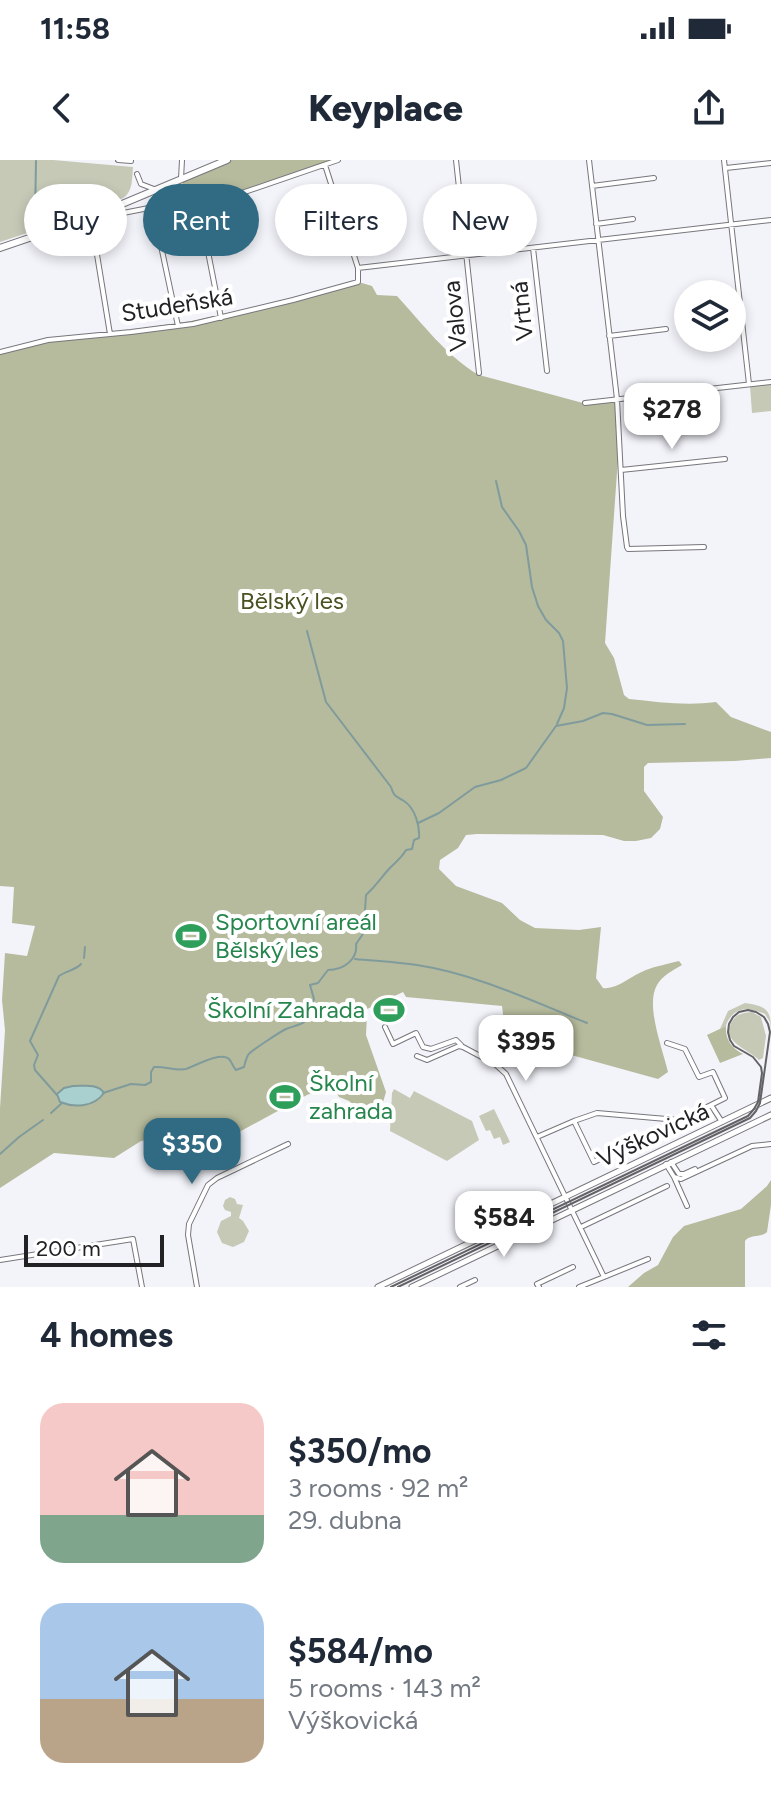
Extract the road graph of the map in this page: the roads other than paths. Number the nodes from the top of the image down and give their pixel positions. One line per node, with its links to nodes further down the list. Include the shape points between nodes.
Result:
1 (118, 160): 8 (street)
2 (182, 160): 14 (street)
3 (227, 160): 14 (main road)
4 (338, 160): 10 (street)
5 (456, 160): 16 (street, Valova)
6 (589, 160): 18 (street)
7 (724, 160): 11 (street)
8 (131, 161)
9 (771, 163): 11 (street)
10 (325, 165): 19 (street); 39 (street)
11 (725, 168): 28 (street)
12 (137, 174): 17 (street)
13 (654, 178): 18 (street)
14 (181, 179): 15 (main road)
15 (170, 184)
16 (459, 184)
17 (143, 185)
18 (592, 186): 27 (street)
19 (259, 188)
20 (143, 196): 21 (main road)
21 (137, 199): 22 (main road); 23 (street)
22 (127, 203)
23 (143, 210): 24 (street)
24 (127, 213)
25 (633, 219): 27 (street)
26 (771, 220): 28 (street)
27 (596, 224): 30 (street)
28 (731, 225): 30 (street); 49 (street)
29 (24, 240): 31 (main road)
30 (598, 241): 32 (street); 44 (street)
31 (0, 248)
32 (537, 248)
33 (97, 256): 43 (street)
34 (163, 256): 41 (street)
35 (209, 256): 40 (street)
36 (459, 256): 39 (street)
37 (467, 256): 47 (street, Valova)
38 (534, 256): 46 (street, Vrtná)
39 (358, 268): 40 (street, Studeňská, via 358,282)
40 (221, 318): 41 (street, Studeňská)
41 (178, 326): 43 (street, Studeňská)
42 (666, 329): 44 (street)
43 (110, 334): 45 (street, Studeňská, via 48,340)
44 (609, 336): 50 (street)
45 (0, 352)
46 (547, 371)
47 (479, 373)
48 (771, 382): 49 (street)
49 (749, 384): 50 (street)
50 (617, 399): 51 (street); 53 (street)
51 (585, 403)
52 (725, 459): 53 (street)
53 (621, 470): 54 (street, via 628,549)
54 (704, 547)
55 (385, 1027): 57 (street, via 393,1044 416,1033 423,1047 456,1040)
56 (667, 1043): 60 (street, via 685,1049 699,1077 713,1072 725,1098)
57 (463, 1047): 58 (street, via 427,1060); 65 (street, via 506,1074)
58 (417, 1056)
59 (771, 1098): 64 (street, Výškovická)
60 (711, 1105): 62 (street); 64 (street)
61 (771, 1115): 68 (street, Výškovická)
62 (680, 1120): 63 (street, via 597,1113); 63 (street, via 594,1162)
63 (574, 1121): 65 (street)
64 (722, 1122): 72 (street, Výškovická)
65 (537, 1137): 72 (street)
66 (288, 1144): 83 (street, via 208,1185 189,1224)
67 (771, 1144): 70 (street, Výškovická, via 752,1146 681,1179)
68 (668, 1163): 69 (street, Výškovická, via 679,1174); 70 (street, Výškovická); 74 (street, Výškovická)
69 (695, 1169)
70 (674, 1177): 73 (street, Výškovická)
71 (667, 1186): 75 (street)
72 (566, 1196): 74 (street); 84 (street, Výškovická)
73 (687, 1206)
74 (571, 1207): 75 (street); 81 (street, Výškovická)
75 (581, 1227): 79 (street)
76 (648, 1259): 79 (street)
77 (0, 1260): 82 (street, via 133,1239)
78 (573, 1267): 87 (street)
79 (604, 1277): 88 (street)
80 (475, 1280): 86 (street)
81 (424, 1284): 85 (street, Výškovická)
82 (142, 1287)
83 (197, 1287)
84 (378, 1287)
85 (412, 1287)
86 (460, 1287)
87 (539, 1287)
88 (579, 1287)

